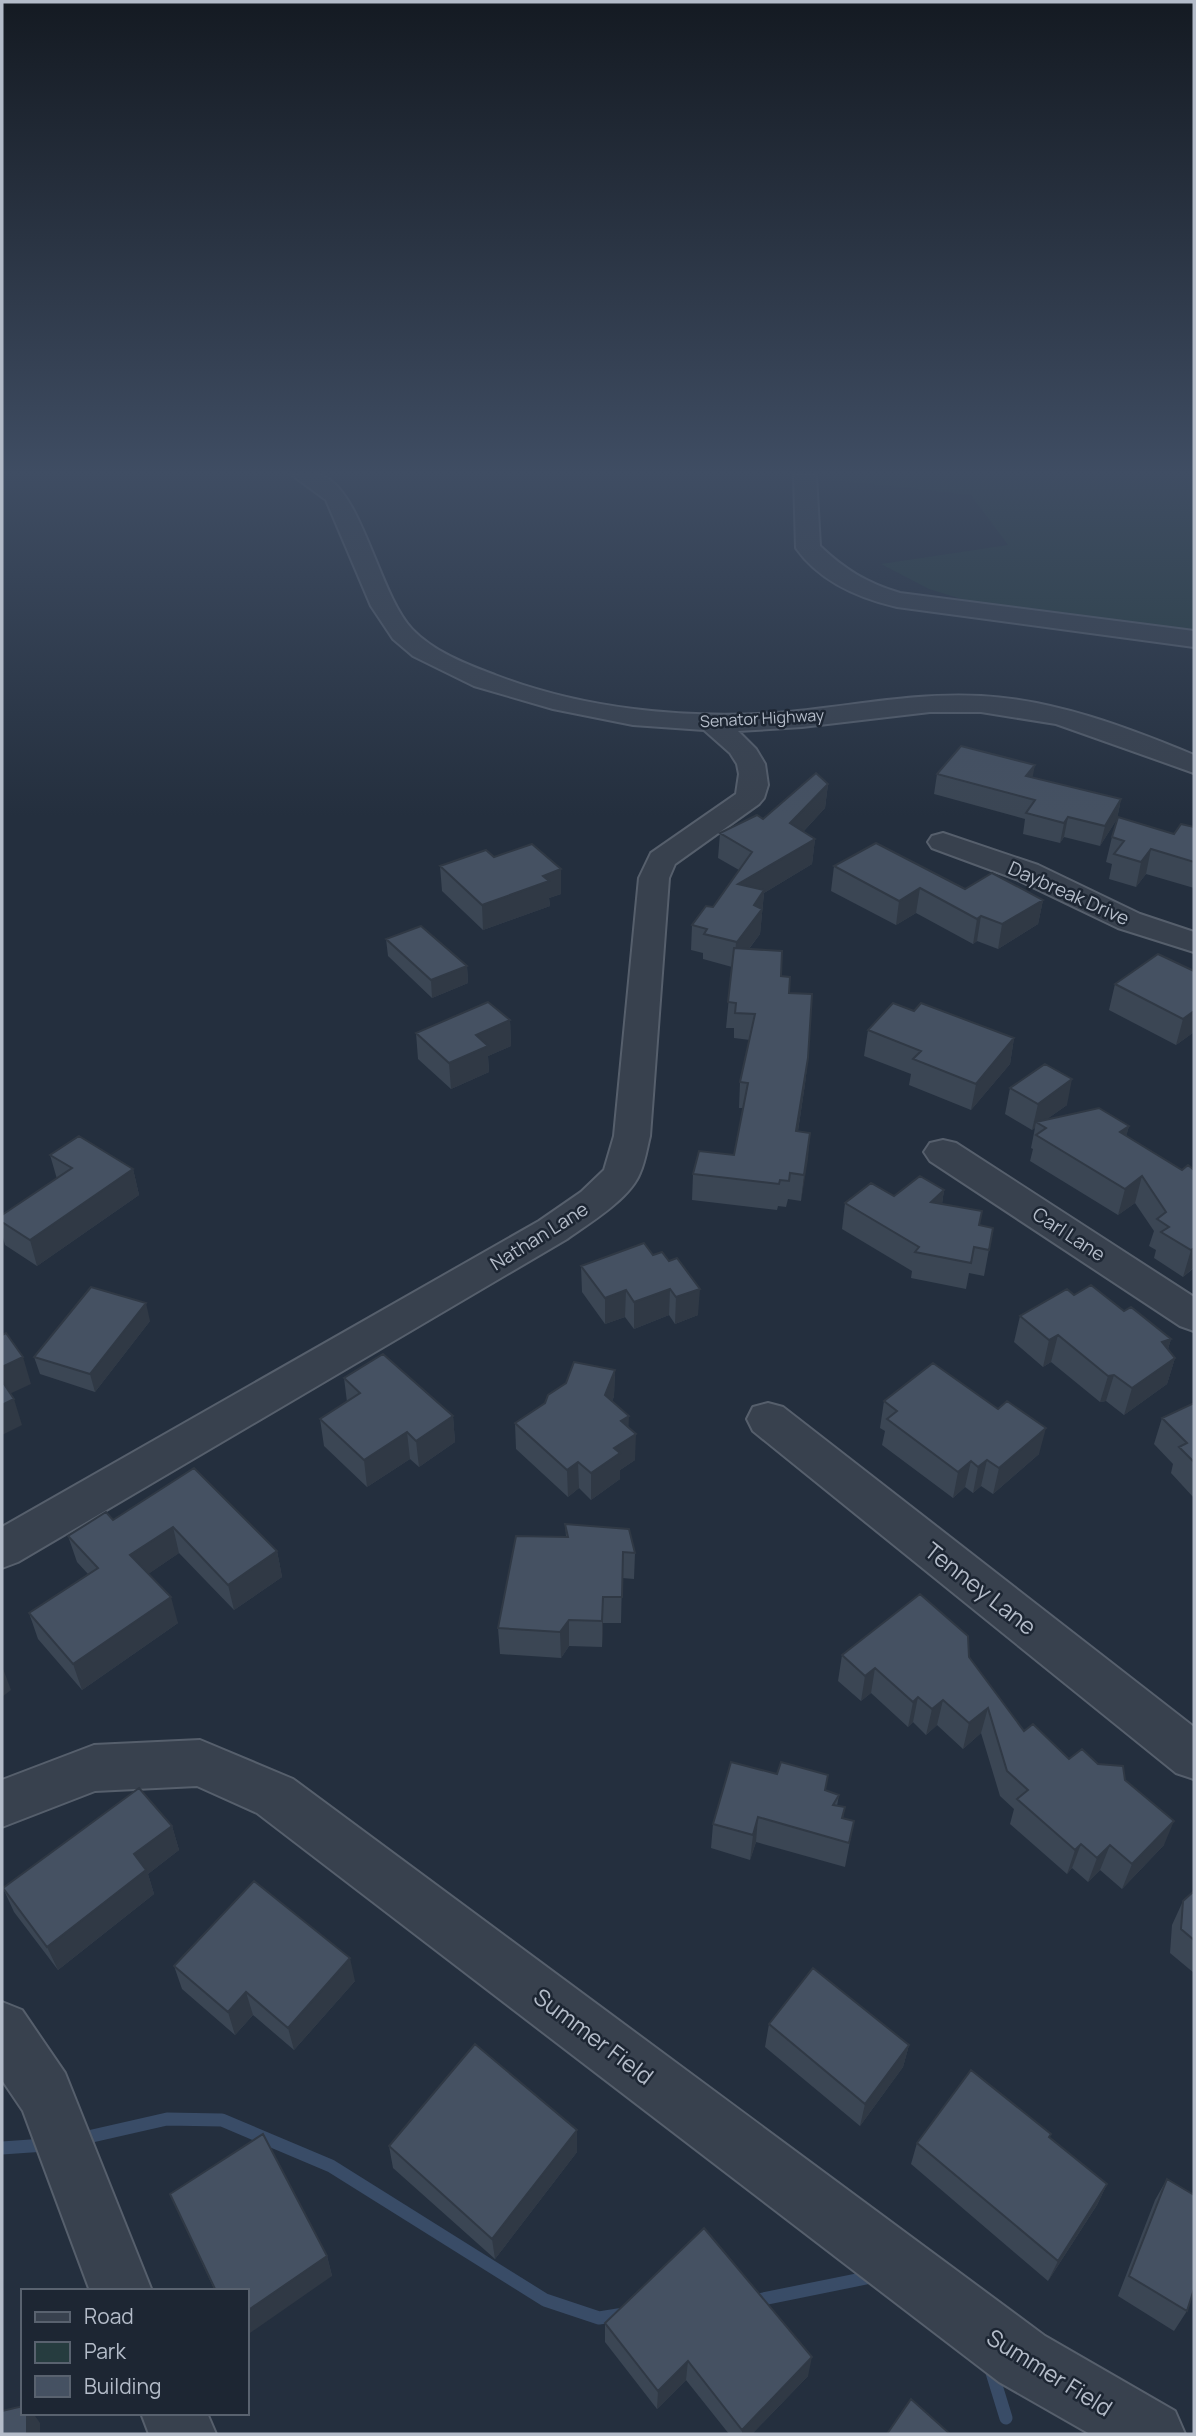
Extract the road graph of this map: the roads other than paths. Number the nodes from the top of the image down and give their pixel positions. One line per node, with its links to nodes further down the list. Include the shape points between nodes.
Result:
1 (376, 589): 4 (street, Senator Highway, via 412,643 465,672 529,694 602,711)
2 (863, 589): 3 (street, via 926,605)
3 (1194, 639)
4 (713, 724): 5 (street, Senator Highway, via 980,704 1081,722); 11 (street, Nathan Lane, via 742,750 755,768 756,783 750,798 662,859 654,878 632,1136 621,1175 553,1230)
5 (1194, 765)
6 (943, 842): 7 (street, Daybreak Drive, via 1027,872 1129,920)
7 (1194, 942)
8 (943, 1152): 9 (street, Carl Lane)
9 (1194, 1317)
10 (768, 1419): 12 (street, Tenney Lane)
11 (2, 1549)
12 (1194, 1757)
13 (2, 1804): 18 (street, Summer Field, via 94,1768 200,1763 275,1796 1022,2359)
14 (2, 2030): 15 (street, via 45,2093)
15 (120, 2289)
16 (174, 2415): 17 (street)
17 (183, 2434)
18 (1152, 2434)

